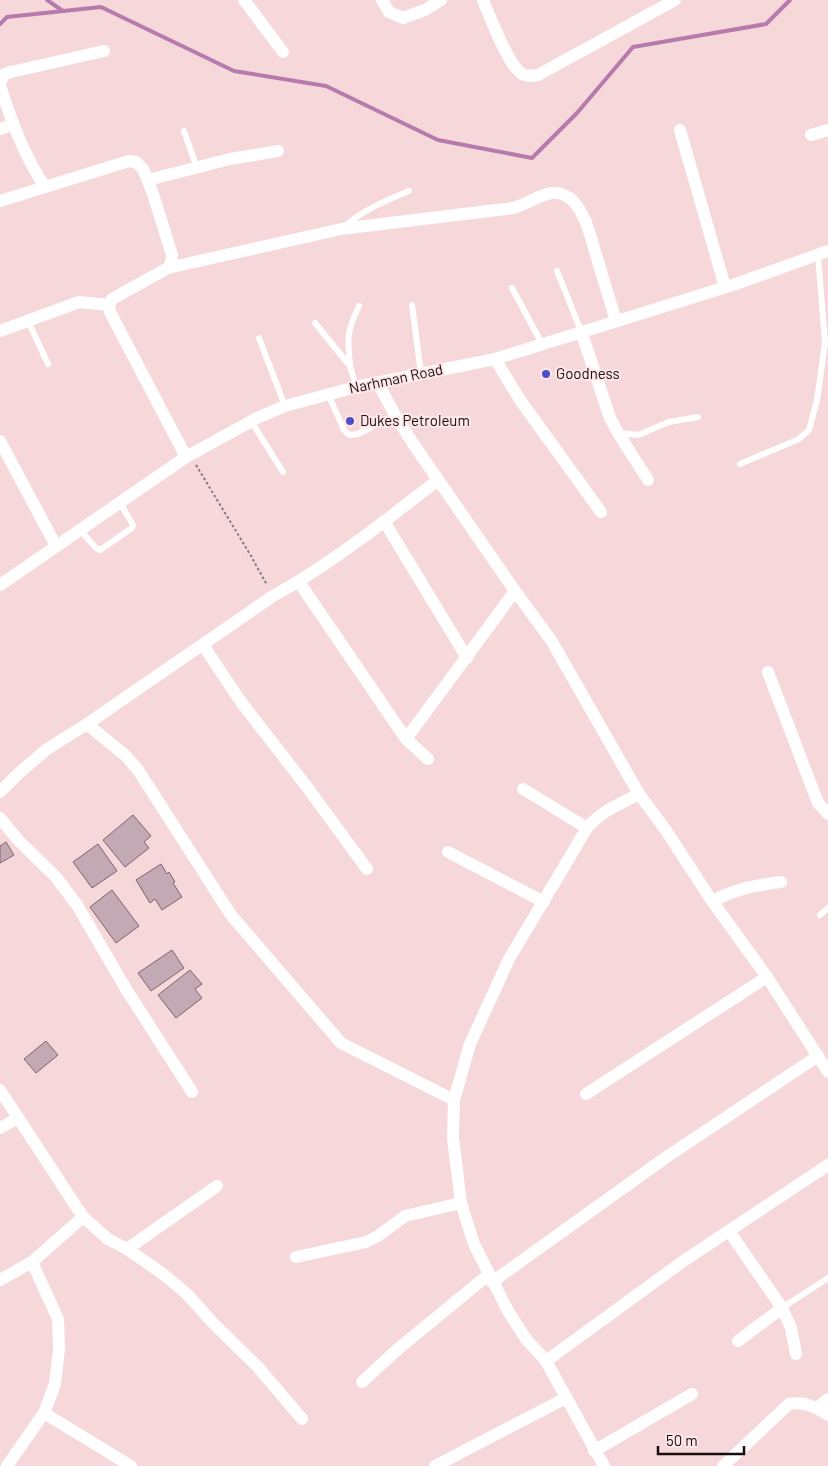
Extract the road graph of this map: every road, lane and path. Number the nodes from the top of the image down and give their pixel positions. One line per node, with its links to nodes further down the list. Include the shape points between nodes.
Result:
1 (244, 0): 7 (street)
2 (382, 0): 3 (street, via 389,12 403,18)
3 (441, 0)
4 (483, 0): 5 (street, via 515,66 530,77)
5 (675, 0)
6 (104, 51): 8 (street, via 11,72 5,74)
7 (283, 52)
8 (0, 84): 9 (street)
9 (6, 127): 17 (street)
10 (680, 130): 24 (street)
11 (828, 130): 13 (street)
12 (184, 131): 15 (lane)
13 (811, 135)
14 (278, 151): 15 (street)
15 (197, 168): 16 (street)
16 (148, 180): 17 (street, via 143,168 130,161); 22 (street, via 172,255)
17 (46, 187): 19 (street)
18 (409, 191): 20 (lane, via 374,206)
19 (0, 200)
20 (341, 229): 22 (street); 30 (street, via 512,208 553,193 563,194 580,210 587,225)
21 (823, 253): 24 (street, Narhman Road); 50 (lane, via 825,343 809,430 799,439)
22 (168, 268): 26 (street, via 112,299)
23 (557, 272): 33 (lane)
24 (725, 287): 30 (street, Narhman Road)
25 (512, 288): 35 (lane)
26 (109, 305): 29 (street, via 79,302); 49 (street)
27 (359, 306): 38 (lane, via 349,326)
28 (412, 306): 39 (lane)
29 (28, 320): 32 (street); 37 (lane)
30 (616, 321): 33 (street, Narhman Road)
31 (315, 323): 38 (lane)
32 (0, 331)
33 (582, 331): 35 (street, Narhman Road); 47 (street)
34 (259, 338): 43 (lane)
35 (542, 344): 36 (street, Narhman Road)
36 (495, 359): 39 (street, Narhman Road); 55 (street, via 520,400)
37 (48, 364)
38 (350, 366): 41 (lane)
39 (422, 374): 40 (street, Narhman Road)
40 (378, 383): 41 (street, Narhman Road); 44 (street)
41 (356, 387): 42 (street, Narhman Road)
42 (328, 394): 43 (street, Narhman Road); 44 (lane, via 349,435 358,434)
43 (285, 406): 46 (street, Narhman Road)
44 (395, 415): 52 (street)
45 (698, 417): 47 (lane, via 669,422 638,435)
46 (252, 421): 49 (street, Narhman Road); 51 (lane)
47 (618, 433): 53 (street)
48 (0, 441): 58 (street)
49 (188, 456): 54 (street, Narhman Road); 62 (path)
50 (740, 464)
51 (283, 472)
52 (438, 480): 56 (street); 61 (street)
53 (648, 480)
54 (120, 503): 57 (street, Narhman Road); 57 (lane, via 132,528 103,548 96,548)
55 (602, 512)
56 (384, 521): 59 (street); 64 (street)
57 (80, 530): 58 (street, Narhman Road)
58 (56, 546): 60 (street, Narhman Road)
59 (299, 582): 62 (street); 67 (street)
60 (0, 585)
61 (515, 591): 64 (street); 71 (street, via 552,640)
62 (273, 596): 63 (street)
63 (203, 645): 66 (street); 76 (street)
64 (467, 658): 67 (street)
65 (768, 672): 72 (street, via 818,802)
66 (87, 724): 70 (street, via 47,749); 88 (street, via 138,770 231,915 341,1043)
67 (406, 739): 68 (street)
68 (428, 759)
69 (523, 789): 74 (street)
70 (0, 792)
71 (639, 794): 74 (street, via 606,810); 78 (street)
72 (828, 814)
73 (0, 818): 86 (street, via 77,904 126,989)
74 (587, 828): 79 (street)
75 (448, 852): 79 (street)
76 (367, 869)
77 (781, 882): 78 (street, via 754,885)
78 (712, 901): 82 (street)
79 (544, 902): 88 (street, via 509,959 470,1044)
80 (828, 908): 81 (lane)
81 (820, 914)
82 (767, 977): 83 (street); 87 (street)
83 (818, 1056): 84 (street); 99 (street)
84 (828, 1072)
85 (0, 1090): 89 (street)
86 (192, 1092)
87 (586, 1094)
88 (454, 1100): 93 (street, via 453,1138)
89 (18, 1118): 90 (street); 94 (street)
90 (0, 1128)
91 (828, 1166): 95 (street)
92 (217, 1186): 96 (street)
93 (460, 1203): 97 (street, via 405,1216 366,1242); 99 (street)
94 (83, 1217): 96 (street, via 108,1239); 98 (street)
95 (729, 1231): 102 (street); 105 (street)
96 (127, 1249): 113 (street, via 187,1294 257,1366)
97 (296, 1258)
98 (32, 1262): 101 (street); 111 (street, via 58,1319 55,1384)
99 (490, 1278): 105 (street, via 526,1340); 106 (street, via 398,1349)
100 (828, 1278): 102 (lane)
101 (0, 1280)
102 (782, 1308): 103 (street); 104 (street, via 791,1328)
103 (738, 1341)
104 (796, 1354)
105 (546, 1361): 108 (street)
106 (362, 1382)
107 (692, 1394): 114 (street)
108 (566, 1398): 114 (street); 117 (street)
109 (828, 1399): 110 (street)
110 (817, 1408): 112 (street); 119 (street, via 798,1402 789,1404)
111 (44, 1413): 115 (street); 116 (street)
112 (828, 1415)
113 (302, 1420)
114 (594, 1451): 118 (street)
115 (7, 1466)
116 (131, 1466)
117 (435, 1466)
118 (604, 1466)
119 (723, 1466)

